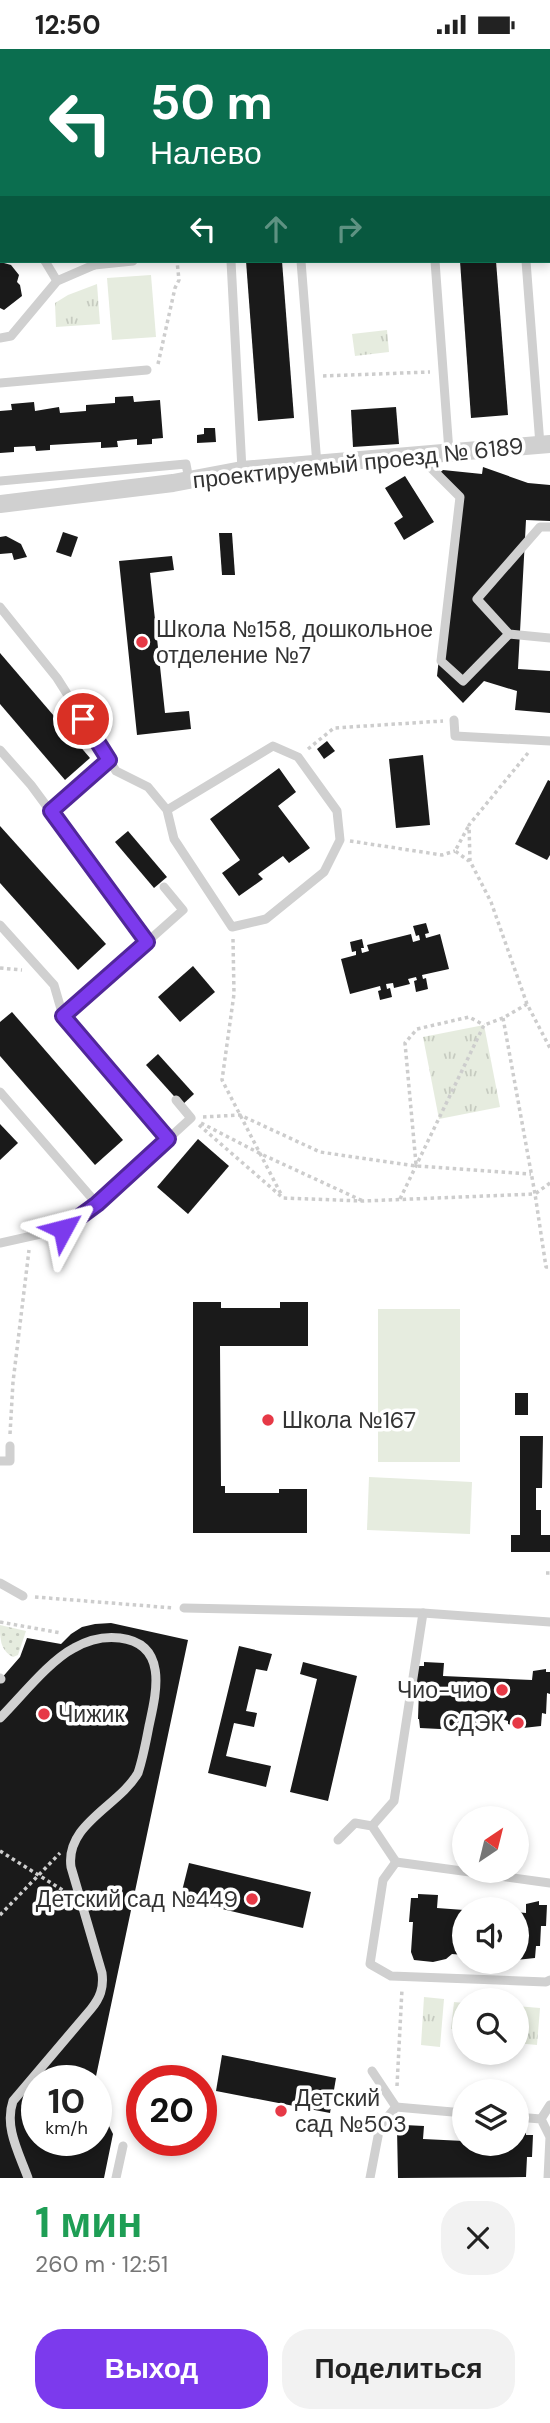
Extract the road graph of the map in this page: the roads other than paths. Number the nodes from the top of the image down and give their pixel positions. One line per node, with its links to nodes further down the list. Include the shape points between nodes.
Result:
1 (45, 263): 7 (lane)
2 (92, 263): 7 (lane)
3 (230, 263): 15 (lane)
4 (301, 263): 14 (lane)
5 (435, 263): 12 (lane)
6 (526, 263): 11 (lane)
7 (57, 281): 8 (lane, via 10,336)
8 (0, 338)
9 (152, 369): 10 (lane)
10 (0, 383)
11 (545, 445): 12 (street, проектируемый проезд № 6189)
12 (449, 452): 13 (street, проектируемый проезд № 6189)
13 (418, 455): 14 (street, проектируемый проезд № 6189); 21 (lane, via 460,498 441,661 463,681)
14 (317, 465): 15 (street, проектируемый проезд № 6189)
15 (242, 470): 16 (street, проектируемый проезд № 6189)
16 (189, 480): 17 (lane, via 186,464); 18 (street, проектируемый проезд № 6189)
17 (0, 481)
18 (0, 504)
19 (550, 527): 21 (lane, via 540,527 477,599)
20 (0, 607): 26 (lane, via 57,678)
21 (509, 634): 22 (lane)
22 (550, 638)
23 (454, 720): 24 (lane, via 455,736)
24 (550, 741)
25 (0, 750): 28 (lane)
26 (109, 760): 27 (lane, via 116,771 148,787); 28 (lane)
27 (167, 810): 27 (lane, via 174,839 233,927 266,919 324,872 340,840 337,811 298,757 273,746)
28 (51, 811): 31 (lane)
29 (164, 887): 31 (lane, via 183,910)
30 (0, 925): 32 (lane, via 54,985)
31 (147, 942): 32 (lane)
32 (63, 1016): 35 (lane)
33 (0, 1093): 36 (lane)
34 (176, 1100): 35 (lane, via 191,1118)
35 (168, 1139): 36 (lane)
36 (97, 1204): 37 (lane, via 63,1229)
37 (0, 1243)
38 (10, 1446): 39 (lane, via 10,1461)
39 (0, 1461)
40 (0, 1583): 41 (lane)
41 (23, 1596)
42 (184, 1608): 43 (lane)
43 (423, 1613): 44 (lane); 46 (lane, via 394,1801)
44 (550, 1622)
45 (0, 1718): 58 (lane, via 61,1657 90,1640 110,1637 138,1644 157,1671 158,1687 138,1773 76,1837 69,1856 103,1986 91,2009 13,2101 9,2126)
46 (372, 1826): 47 (lane, via 355,1823); 48 (lane)
47 (338, 1840)
48 (396, 1862): 49 (lane); 50 (lane, via 383,1880 370,1964 391,1976)
49 (550, 1883)
50 (550, 1980)
51 (372, 2071): 53 (lane)
52 (550, 2105): 56 (lane)
53 (396, 2107): 54 (lane); 60 (lane, via 380,2126)
54 (452, 2112)
55 (529, 2118): 56 (lane)
56 (541, 2119): 61 (lane, via 550,2137)
57 (123, 2146): 59 (lane)
58 (28, 2178)
59 (116, 2178)
60 (370, 2178)
61 (548, 2178)

